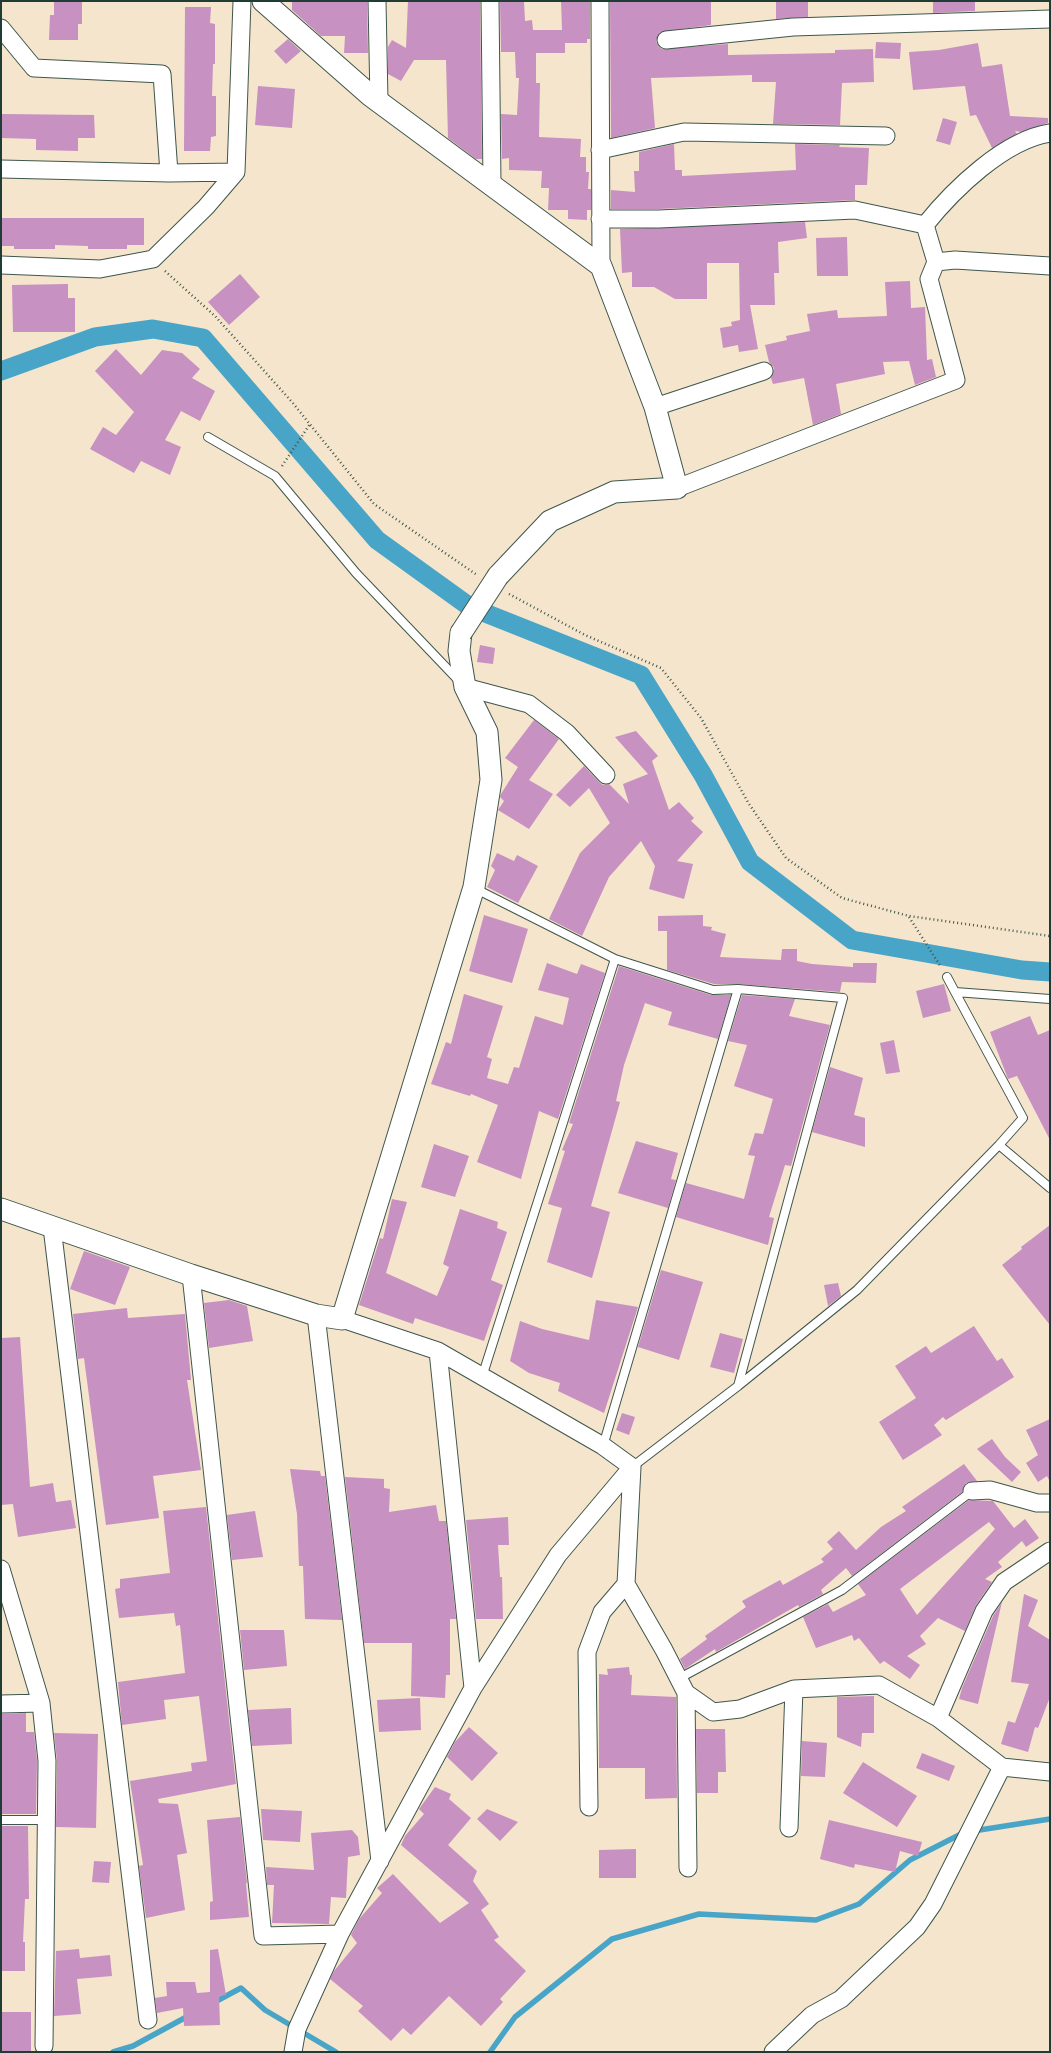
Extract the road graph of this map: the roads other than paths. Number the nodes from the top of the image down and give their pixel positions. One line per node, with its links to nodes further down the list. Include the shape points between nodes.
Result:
1 (242, 1): 14 (street)
2 (263, 1): 9 (street)
3 (377, 1): 9 (street)
4 (490, 1): 16 (street)
5 (600, 1): 12 (street)
6 (1050, 19): 8 (street, via 793,27)
7 (1, 28): 15 (street, via 34,68 162,74)
8 (666, 40)
9 (379, 101): 16 (street)
10 (1050, 133): 18 (street, via 1034,136 999,154 944,201)
11 (886, 136): 12 (street, via 684,132)
12 (600, 150): 17 (street)
13 (1, 169): 15 (street)
14 (236, 172): 15 (street); 20 (street, via 206,207 153,259 100,269)
15 (169, 173)
16 (492, 185): 21 (street)
17 (600, 219): 18 (street, via 659,219 855,210); 21 (street)
18 (925, 226): 19 (street)
19 (936, 262): 22 (street, via 955,260); 26 (street, via 929,279 956,380)
20 (1, 265)
21 (601, 266): 24 (street)
22 (1050, 266)
23 (764, 371): 24 (street)
24 (655, 407): 26 (street)
25 (208, 436): 27 (lane, via 275,476 356,573)
26 (677, 488): 27 (street, bridge, via 614,492 550,521 493,581 461,633 459,651)
27 (465, 687): 28 (street, via 529,704 567,733); 29 (street, via 487,732 490,780)
28 (606, 775)
29 (474, 887): 30 (lane); 41 (street)
30 (615, 959): 32 (lane, via 713,990); 43 (lane)
31 (947, 976): 33 (lane)
32 (738, 989): 44 (lane, via 843,998); 45 (lane)
33 (956, 992): 34 (lane); 35 (lane, via 1023,1118)
34 (1050, 999)
35 (999, 1145): 36 (lane); 44 (lane, via 856,1290)
36 (1050, 1188)
37 (1, 1209): 38 (street)
38 (52, 1227): 39 (street); 67 (street)
39 (191, 1275): 40 (street); 66 (street, via 263,1936)
40 (316, 1315): 41 (street); 64 (street)
41 (342, 1319): 42 (street)
42 (438, 1351): 43 (street); 53 (street)
43 (482, 1378): 45 (street)
44 (738, 1386): 46 (lane)
45 (603, 1446): 46 (street)
46 (632, 1467): 51 (street); 53 (street, via 558,1555)
47 (972, 1491): 48 (street, via 990,1490 1037,1503); 52 (lane, via 842,1590)
48 (1050, 1503)
49 (1050, 1551): 57 (street, via 1004,1582 984,1611)
50 (1, 1569): 55 (street)
51 (626, 1584): 52 (street); 60 (street, via 602,1612 587,1652)
52 (682, 1686): 54 (street, via 713,1712 740,1709); 65 (street)
53 (474, 1688): 64 (street)
54 (794, 1689): 57 (street, via 879,1685); 63 (street)
55 (41, 1703): 56 (street); 62 (street, via 47,1761)
56 (1, 1704)
57 (938, 1718): 58 (street)
58 (1002, 1767): 59 (street); 70 (street, via 933,1904 917,1927 841,1999 812,2015)
59 (1050, 1772)
60 (589, 1807)
61 (1, 1820): 62 (lane)
62 (46, 1820): 68 (street)
63 (789, 1828)
64 (380, 1861): 66 (street)
65 (688, 1868)
66 (340, 1934): 69 (street, via 297,2029)
67 (148, 2020)
68 (44, 2046)
69 (293, 2052)
70 (773, 2052)

